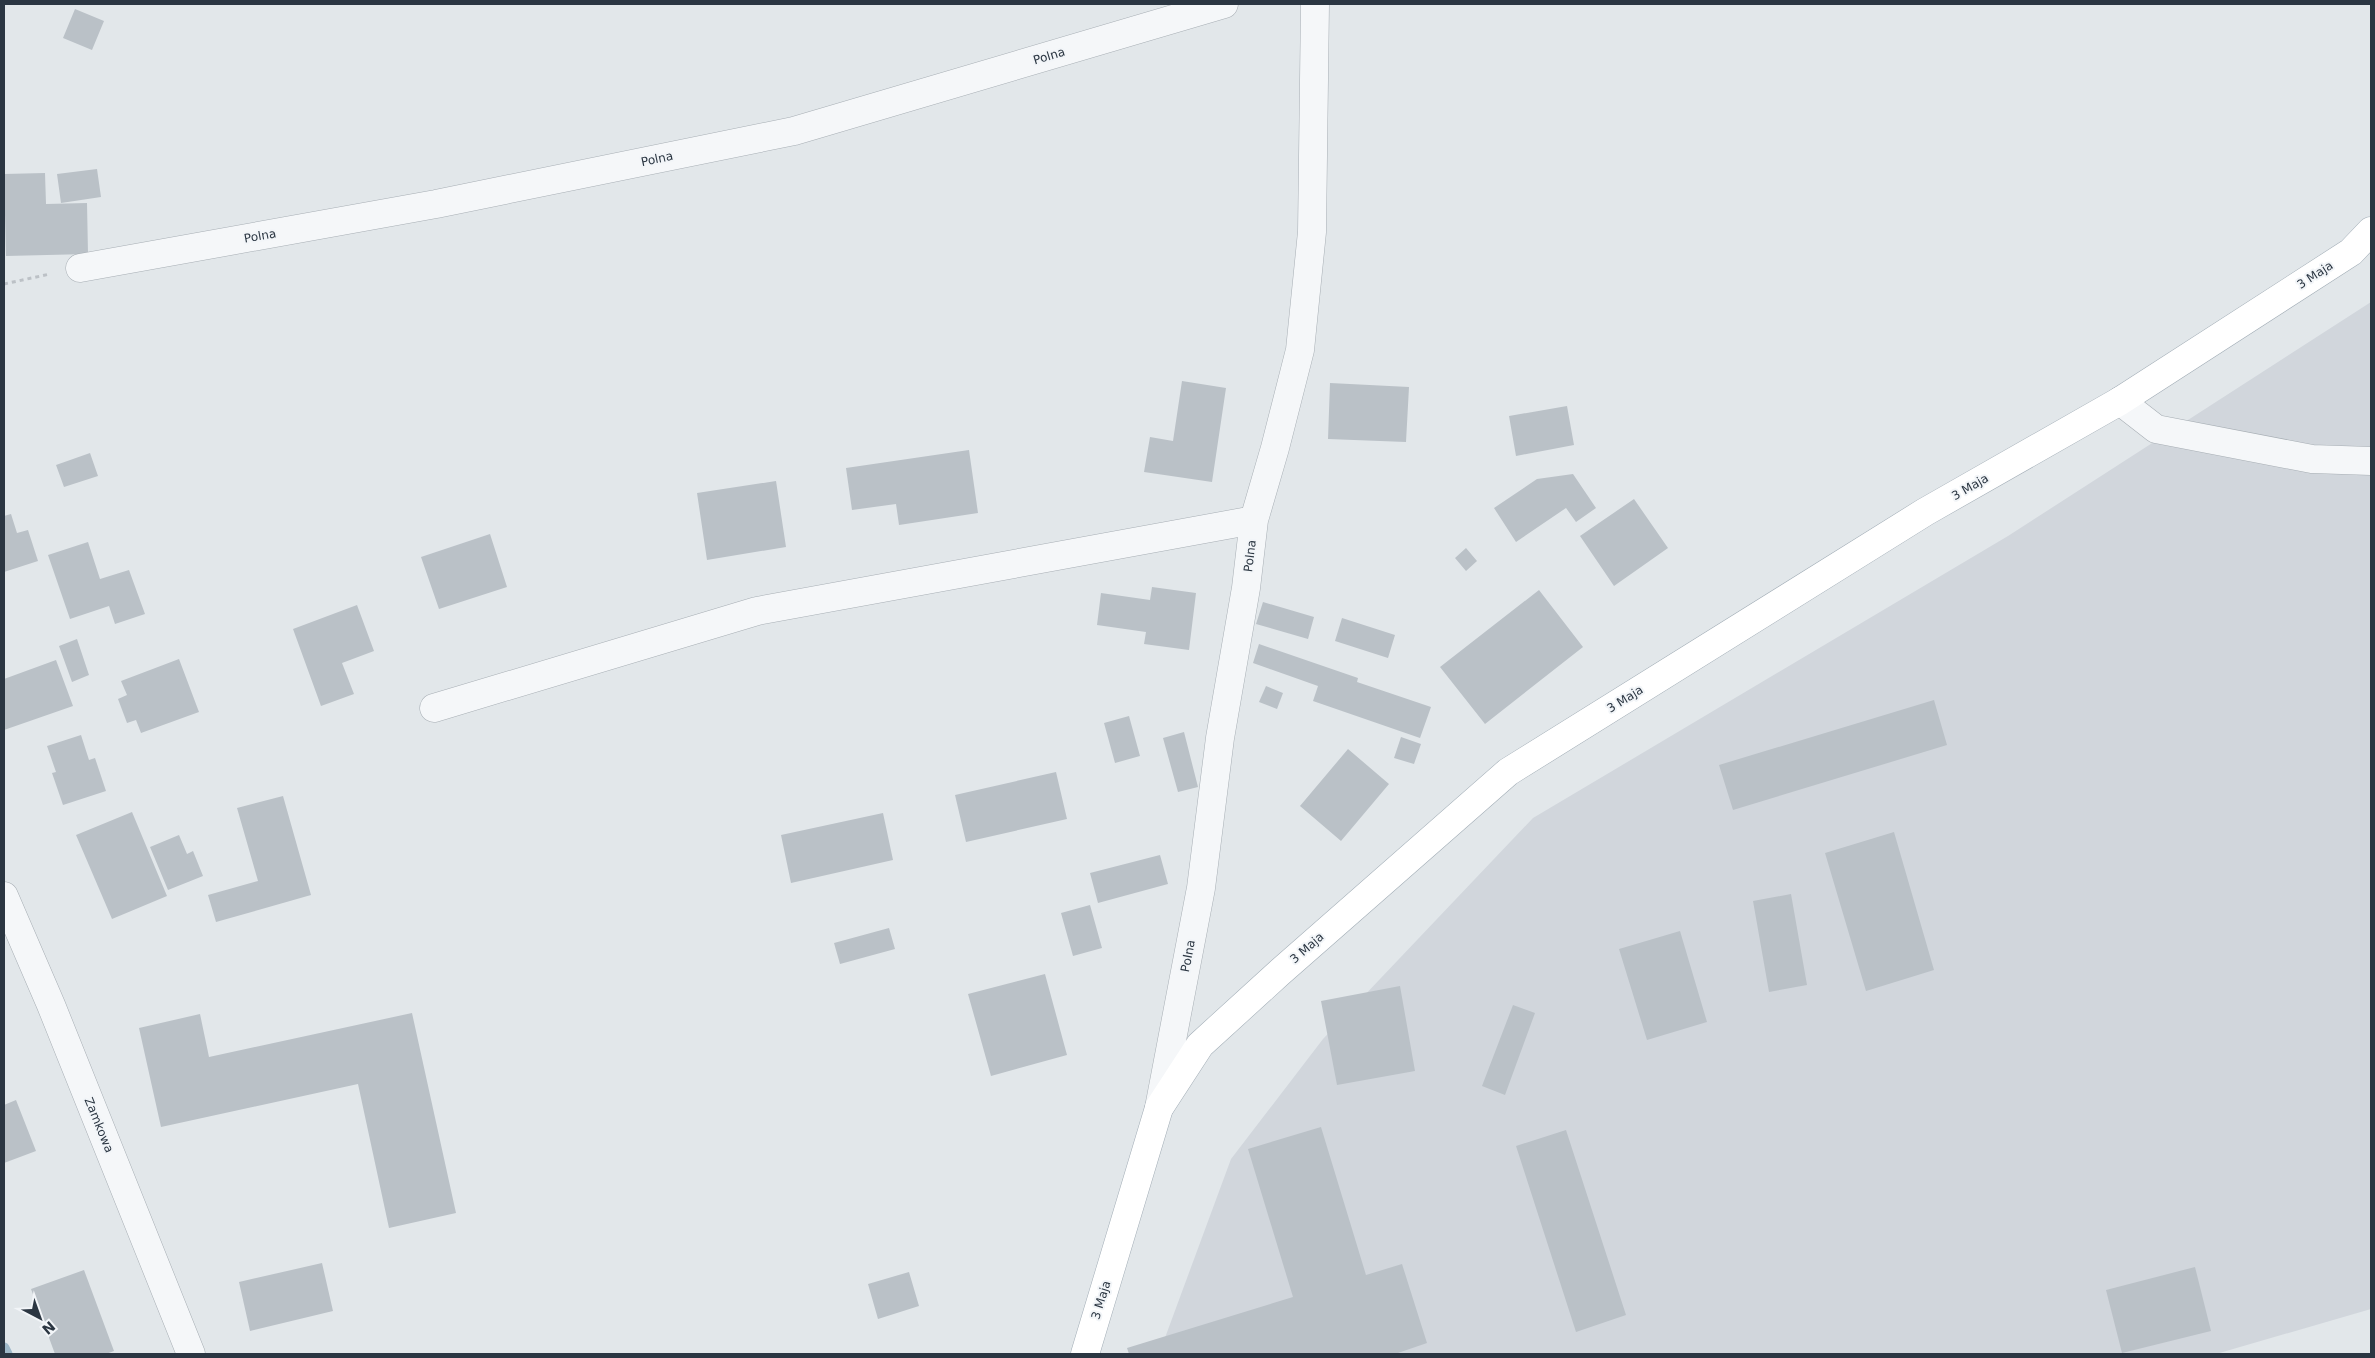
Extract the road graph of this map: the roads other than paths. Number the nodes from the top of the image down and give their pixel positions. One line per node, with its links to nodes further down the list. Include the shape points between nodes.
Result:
1 (1224, 4): 4 (street, Polna, via 794,131 436,204)
2 (1315, 4): 7 (street, Polna, via 1312,232 1300,350)
3 (2371, 232): 5 (main road, 3 Maja, via 2351,252)
4 (80, 268)
5 (2120, 401): 6 (street, via 2156,429 2312,459); 10 (main road, 3 Maja, via 1925,512 1508,772 1200,1045)
6 (2371, 461)
7 (1254, 520): 8 (street, via 757,611); 10 (street, Polna, via 1246,588 1220,738 1201,888)
8 (434, 708)
9 (4, 896): 11 (street, Zamkowa)
10 (1159, 1108): 12 (main road, 3 Maja)
11 (191, 1354)
12 (1085, 1354)

